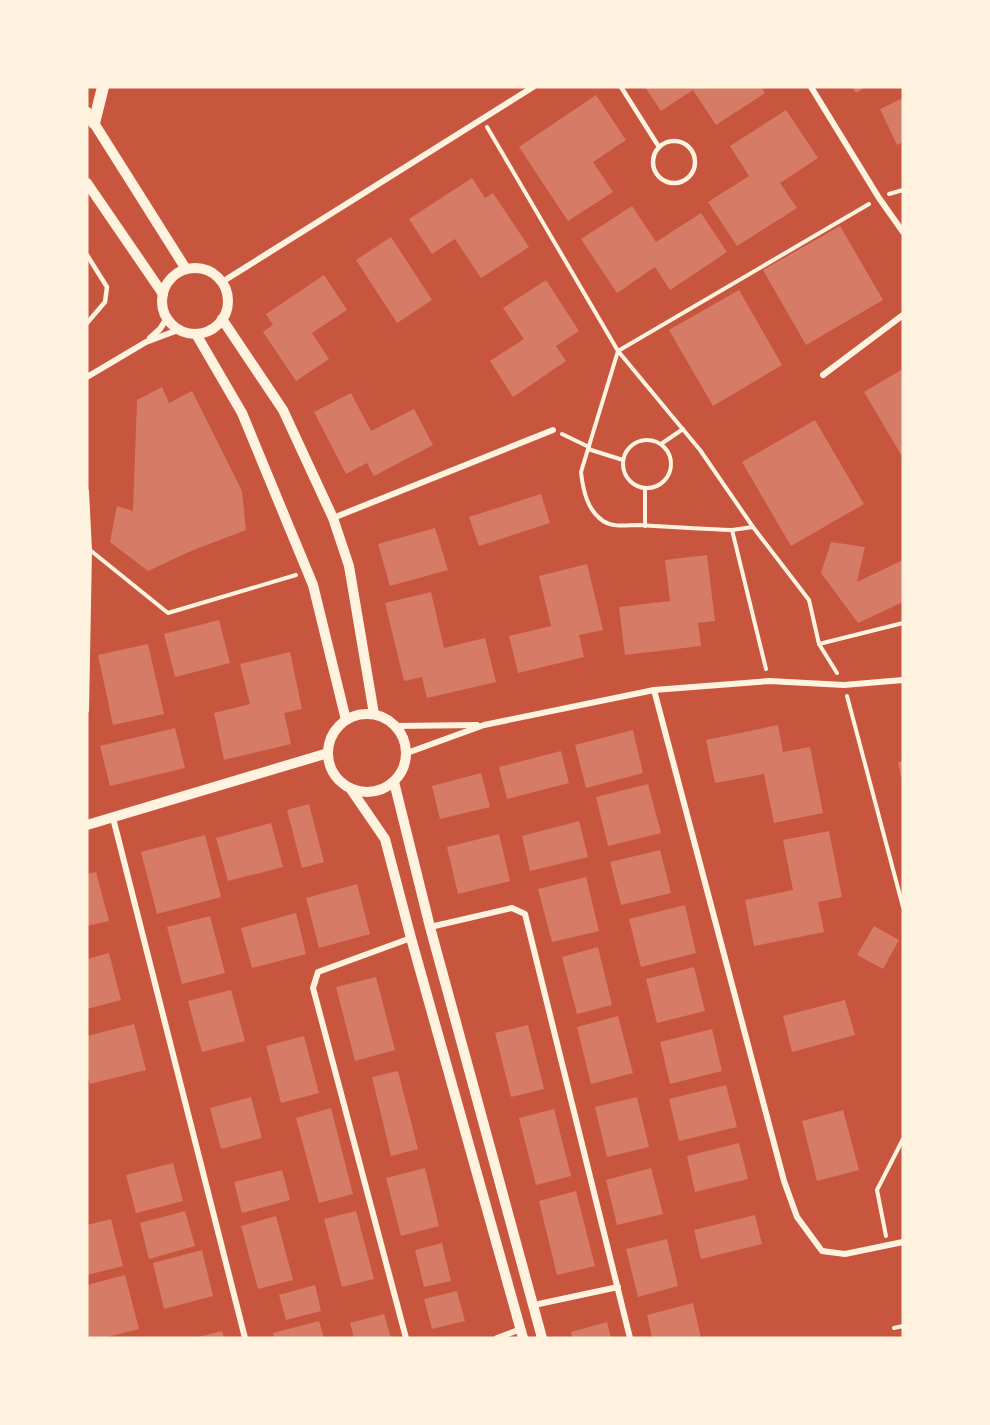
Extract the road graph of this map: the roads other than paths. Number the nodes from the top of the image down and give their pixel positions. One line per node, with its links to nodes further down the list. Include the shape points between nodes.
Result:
1 (104, 87): 6 (main road)
2 (533, 87): 12 (street)
3 (621, 87): 7 (lane)
4 (812, 87): 9 (street)
5 (87, 112): 6 (street)
6 (94, 123): 11 (street)
7 (659, 147): 7 (lane, via 653,167 660,179 675,184 689,178 696,163 691,149 679,141)
8 (87, 183): 13 (street)
9 (903, 232)
10 (87, 255): 17 (lane, via 107,287 105,302)
11 (186, 269): 12 (street, via 209,271); 13 (street, via 166,284)
12 (222, 282): 16 (street, via 228,300)
13 (163, 294): 15 (street)
14 (903, 315): 21 (street)
15 (167, 318): 18 (street); 20 (street)
16 (222, 319): 19 (street, via 207,332); 24 (street, via 283,410)
17 (87, 322)
18 (178, 330): 19 (street); 20 (street)
19 (196, 334): 28 (street, via 242,413 308,572)
20 (146, 342): 22 (street)
21 (823, 375)
22 (87, 377)
23 (553, 430): 24 (street)
24 (333, 518): 27 (street, via 349,566)
25 (903, 680): 26 (street, via 844,685 769,681)
26 (654, 690): 29 (street); 39 (street, via 797,1217 822,1251 845,1254)
27 (374, 714): 28 (street, via 359,714); 30 (street)
28 (346, 720): 31 (street, via 336,729)
29 (484, 725): 30 (street); 32 (street)
30 (396, 726): 32 (street, via 403,736)
31 (328, 753): 34 (street, via 338,779); 35 (street)
32 (406, 753): 33 (street)
33 (394, 782): 34 (street, via 365,792); 37 (street)
34 (350, 788): 38 (street, via 385,838)
35 (113, 818): 36 (street); 43 (street)
36 (87, 825)
37 (430, 927): 40 (street, via 512,908 525,914); 41 (street)
38 (411, 939): 42 (street); 44 (street, via 318,972 313,988)
39 (903, 1242)
40 (618, 1287): 41 (street); 47 (street)
41 (534, 1305): 46 (street)
42 (522, 1333): 45 (street)
43 (245, 1338)
44 (406, 1338)
45 (496, 1338)
46 (542, 1338)
47 (630, 1338)

